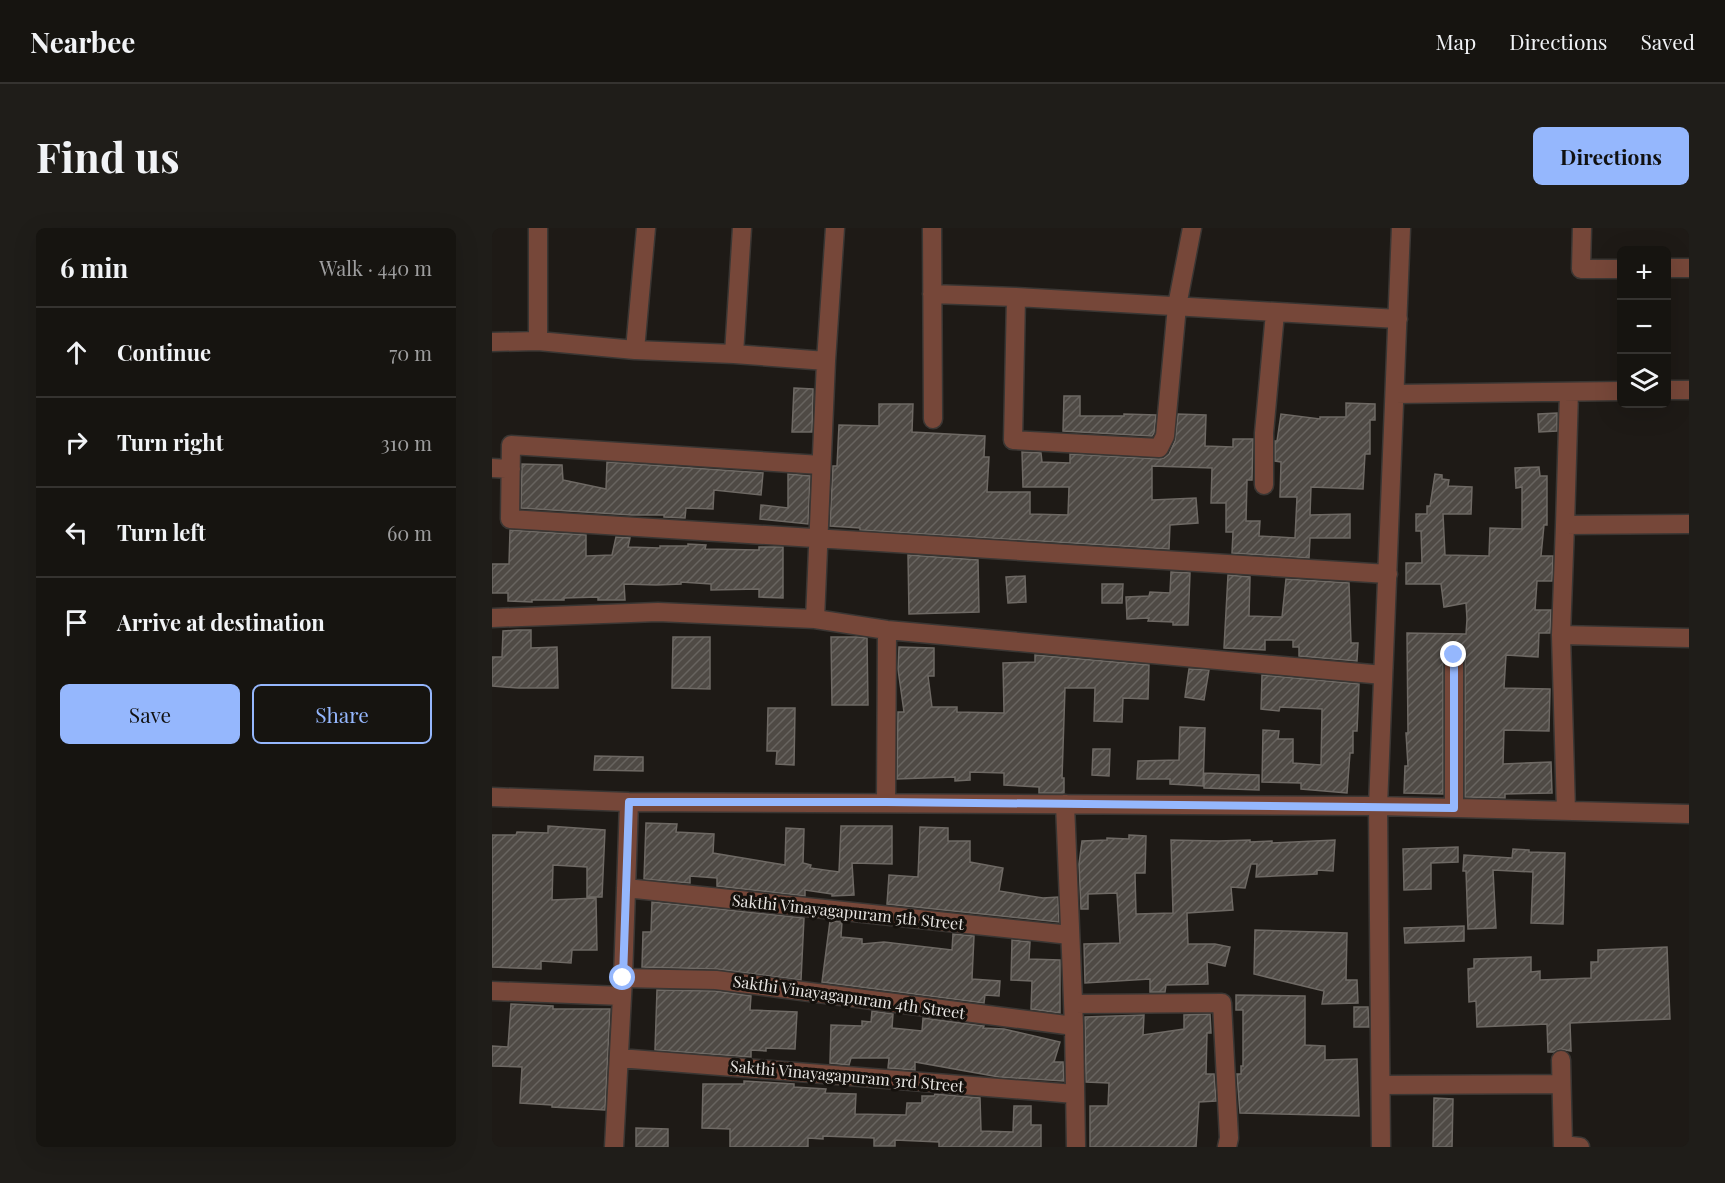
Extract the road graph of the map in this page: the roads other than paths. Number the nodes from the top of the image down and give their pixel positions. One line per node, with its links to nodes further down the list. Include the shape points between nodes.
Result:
1 (538, 228): 17 (street)
2 (646, 228): 19 (street)
3 (742, 228): 20 (street)
4 (835, 228): 21 (street)
5 (932, 228): 12 (street)
6 (1192, 228): 14 (street)
7 (1401, 228): 16 (street)
8 (1582, 228): 11 (street, via 1581,269)
9 (1671, 268): 10 (street)
10 (1689, 268)
11 (1617, 269)
12 (932, 294): 13 (street); 27 (street)
13 (1016, 297): 14 (street); 14 (street, via 1013,440 1024,441 1159,448 1165,436)
14 (1177, 306): 15 (street)
15 (1275, 313): 16 (street); 31 (street, via 1264,433)
16 (1398, 319): 26 (street)
17 (538, 341): 18 (street); 19 (street)
18 (492, 342)
19 (635, 350): 20 (street)
20 (734, 354): 21 (street)
21 (826, 362): 28 (street)
22 (1671, 390): 23 (street)
23 (1689, 390)
24 (1617, 391): 25 (street)
25 (1569, 392): 26 (street); 32 (street)
26 (1395, 394): 35 (street)
27 (933, 419)
28 (821, 465): 30 (street, via 511,445); 34 (street)
29 (492, 468): 30 (street)
30 (511, 469): 34 (street, via 510,519)
31 (1264, 485)
32 (1565, 525): 33 (street); 39 (street)
33 (1689, 525)
34 (818, 538): 35 (street); 37 (street)
35 (1388, 574): 42 (street)
36 (492, 618): 37 (street, via 658,612)
37 (815, 619): 38 (street)
38 (886, 630): 42 (street); 45 (street)
39 (1561, 635): 40 (street); 49 (street)
40 (1689, 638)
41 (1454, 655): 48 (street)
42 (1383, 675): 47 (street)
43 (492, 797): 44 (street)
44 (629, 802): 45 (street); 51 (street)
45 (886, 802): 46 (street)
46 (1065, 804): 47 (street); 52 (street)
47 (1378, 806): 48 (street); 59 (street)
48 (1454, 808): 49 (street)
49 (1566, 811): 50 (street)
50 (1689, 814)
51 (626, 888): 52 (street, Sakthi Vinayagapuram 5th Street); 53 (street)
52 (1070, 935): 55 (street)
53 (623, 987): 54 (street, Sakthi Vinayagapuram 4th Street); 56 (street, Sakthi Vinayagapuram 4th Street, via 716,980); 57 (street)
54 (492, 991)
55 (1073, 1004): 56 (street); 64 (street, via 1222,1003)
56 (1074, 1026): 61 (street)
57 (619, 1058): 61 (street, Sakthi Vinayagapuram 3rd Street); 62 (street)
58 (1561, 1060): 60 (street)
59 (1380, 1084): 60 (street); 65 (street)
60 (1561, 1084): 66 (street, via 1563,1145)
61 (1075, 1094): 63 (street)
62 (615, 1147)
63 (1076, 1147)
64 (1227, 1147)
65 (1381, 1147)
66 (1580, 1147)

